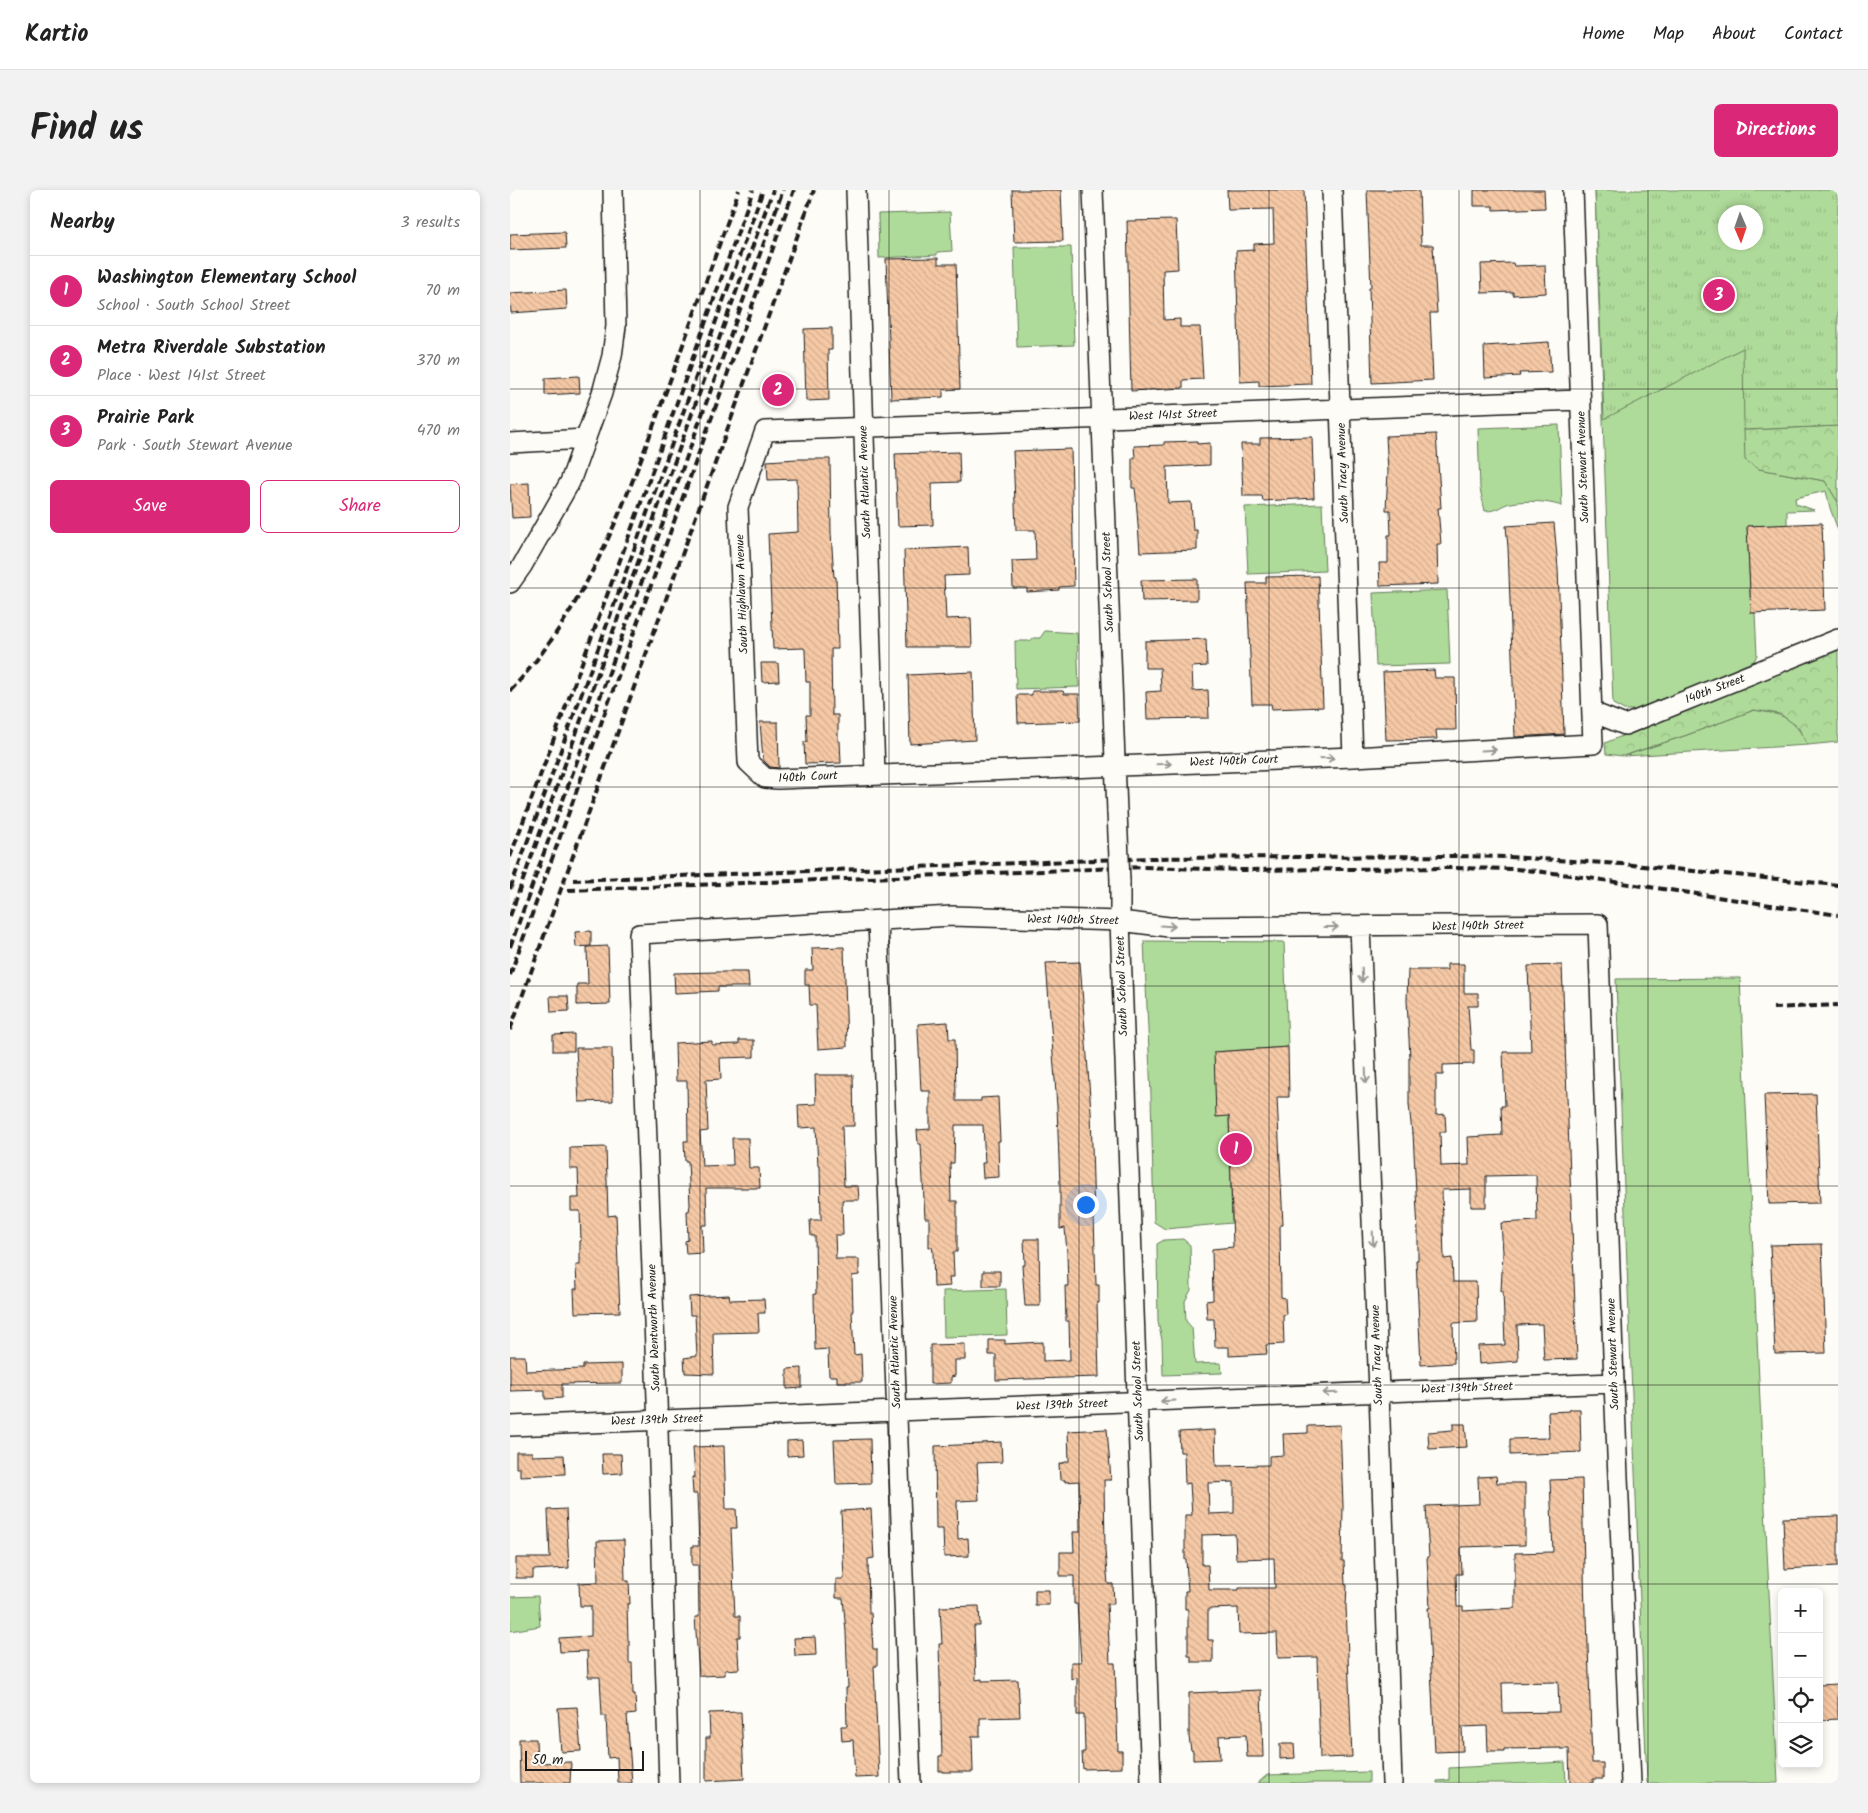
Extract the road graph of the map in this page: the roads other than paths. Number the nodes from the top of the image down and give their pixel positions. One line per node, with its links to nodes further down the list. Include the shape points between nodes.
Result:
1 (613, 190): 11 (street, via 616,326 612,356)
2 (856, 190): 9 (street, South Atlantic Avenue)
3 (1093, 190): 8 (street, South School Street)
4 (1332, 190): 7 (street, South Tracy Avenue)
5 (1573, 190): 6 (street, South Stewart Avenue)
6 (1580, 400): 7 (street, West 141st Street); 15 (street, South Stewart Avenue)
7 (1340, 409): 8 (street, West 141st Street); 17 (street, South Tracy Avenue)
8 (1102, 418): 9 (street, West 141st Street); 19 (street, South School Street)
9 (863, 427): 10 (street, West 141st Street); 20 (street, South Atlantic Avenue)
10 (765, 431): 18 (street, South Highlawn Avenue, via 738,507)
11 (586, 440): 12 (street); 13 (street, via 570,482)
12 (510, 442)
13 (510, 583)
14 (1838, 639): 15 (street, 140th Street, via 1625,725)
15 (1592, 712): 16 (street, South Stewart Avenue)
16 (1593, 744): 17 (street, West 140th Court, one-way to 16)
17 (1353, 757): 19 (street, West 140th Court, one-way to 17)
18 (748, 762): 20 (street, 140th Court, via 765,778)
19 (1116, 766): 20 (street, West 140th Court); 22 (street, South School Street, bridge)
20 (875, 774)
21 (878, 921): 22 (street, West 140th Street, via 952,916); 25 (street, West 140th Street); 29 (street, South Atlantic Avenue)
22 (1120, 921): 24 (street, West 140th Street, one-way to 24, via 1169,927); 28 (street, South School Street)
23 (1598, 924): 24 (street, West 140th Street); 26 (street, South Stewart Avenue)
24 (1360, 927): 27 (street, South Tracy Avenue, one-way to 27)
25 (639, 934): 30 (street, South Wentworth Avenue)
26 (1614, 1383): 27 (street, West 139th Street); 36 (street, South Stewart Avenue)
27 (1379, 1391): 28 (street, West 139th Street, one-way to 28); 35 (street, South Tracy Avenue)
28 (1138, 1402): 29 (street, West 139th Street); 34 (street, South School Street)
29 (897, 1411): 30 (street, West 139th Street); 33 (street, South Atlantic Avenue)
30 (658, 1420): 31 (street, West 139th Street); 32 (street, South Wentworth Avenue)
31 (510, 1426)
32 (669, 1783)
33 (911, 1783)
34 (1151, 1783)
35 (1392, 1783)
36 (1631, 1783)

